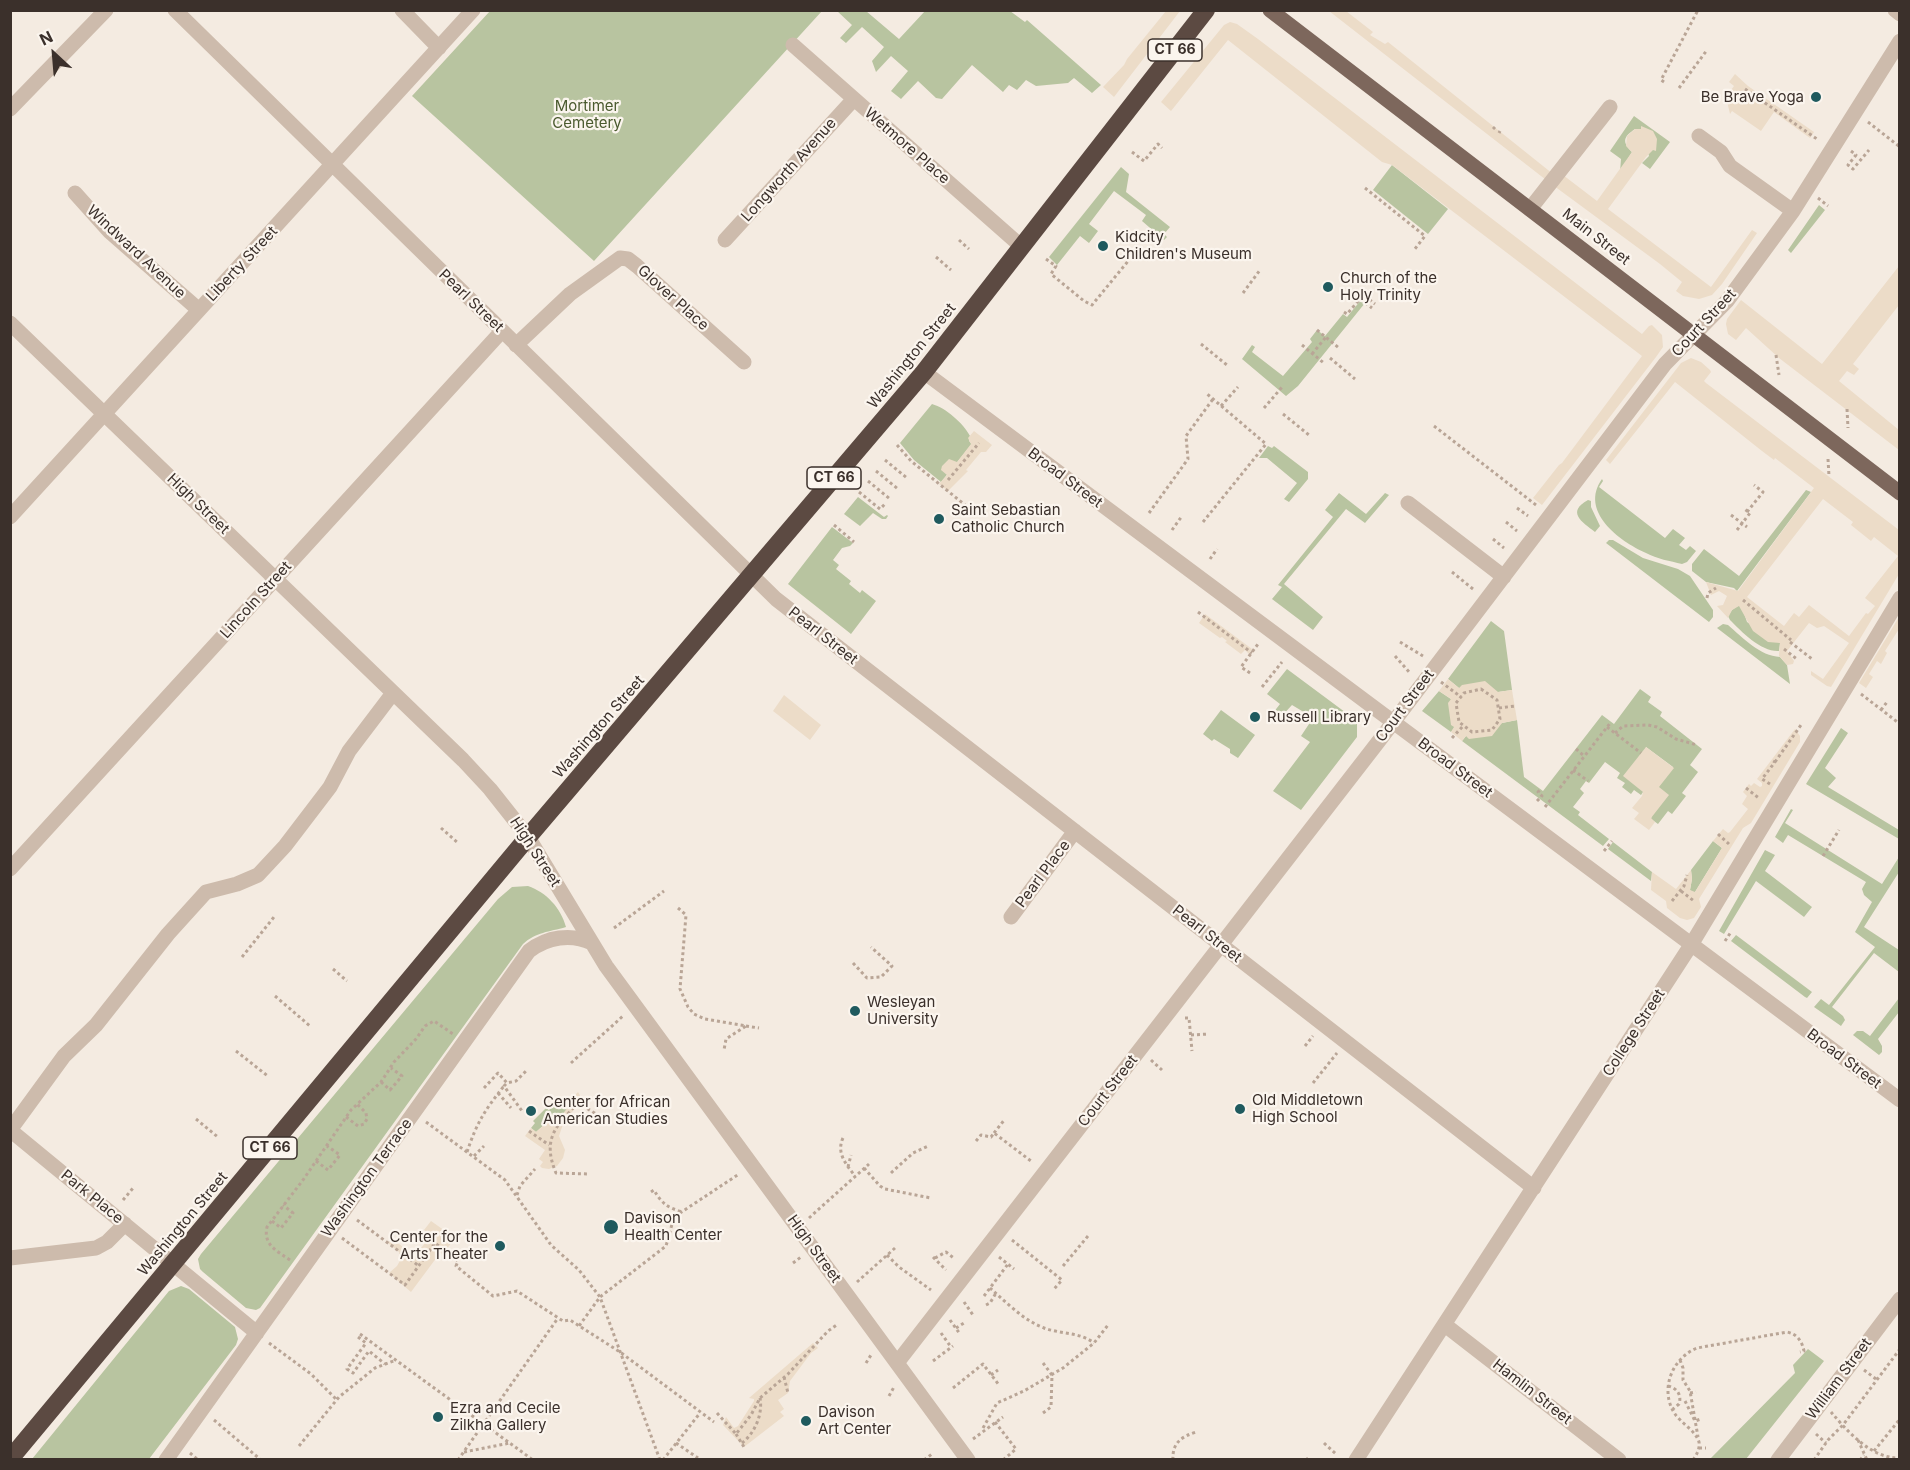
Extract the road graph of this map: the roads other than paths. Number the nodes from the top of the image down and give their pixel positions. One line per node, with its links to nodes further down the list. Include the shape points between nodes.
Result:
1 (106, 10): 14 (street)
2 (176, 10): 16 (street, Pearl Street)
3 (402, 10): 11 (street)
4 (473, 10): 11 (street, Liberty Street)
5 (1206, 10): 21 (highway, Washington Street / CT 66)
6 (1270, 10): 18 (main road, Main Street)
7 (1895, 10): 8 (street)
8 (1899, 14)
9 (1899, 41): 19 (street, Court Street)
10 (793, 45): 12 (street, Wetmore Place)
11 (440, 48): 16 (street, Liberty Street)
12 (854, 100): 20 (street, Longworth Avenue); 21 (street, Wetmore Place)
13 (1610, 107): 18 (street)
14 (10, 109)
15 (1699, 136): 19 (street, via 1721,152 1730,166)
16 (333, 166): 22 (street, Liberty Street); 24 (street, Pearl Street)
17 (75, 193): 22 (street, Windward Avenue, via 109,231)
18 (1530, 209): 25 (main road, Main Street)
19 (1793, 211): 25 (street, Court Street, via 1727,301)
20 (725, 240)
21 (1022, 247): 28 (highway, Washington Street / CT 66)
22 (199, 310): 29 (street, Liberty Street)
23 (10, 323): 29 (street, High Street)
24 (502, 332): 26 (street, Pearl Street); 35 (street, Lincoln Street)
25 (1694, 335): 30 (main road, Main Street); 34 (street, Court Street, via 1665,364)
26 (516, 345): 27 (street, Glover Place, via 570,294 620,258 637,266); 33 (street, Pearl Street)
27 (744, 362)
28 (924, 372): 33 (highway, Washington Street / CT 66); 38 (street, Broad Street)
29 (105, 413): 32 (street, Liberty Street); 35 (street, High Street)
30 (1899, 492)
31 (1408, 503): 34 (street)
32 (10, 517)
33 (751, 576): 39 (street, Pearl Street); 40 (highway, Washington Street / CT 66)
34 (1504, 577): 38 (street, Court Street)
35 (274, 579): 37 (street, High Street); 41 (street, Lincoln Street)
36 (1899, 598): 45 (street, College Street)
37 (393, 693): 40 (street, High Street, via 490,789); 47 (street, via 349,750 330,787 285,846 258,875 206,892 96,1025 64,1056)
38 (1393, 722): 44 (street, Court Street); 45 (street, Broad Street)
39 (1075, 831): 42 (street, Pearl Place); 44 (street, Pearl Street)
40 (528, 837): 43 (street, High Street); 51 (highway, Washington Street / CT 66)
41 (10, 869)
42 (1011, 917)
43 (592, 943): 54 (street, Washington Terrace, via 572,937 540,943 529,951); 55 (street, High Street)
44 (1221, 945): 48 (street, Pearl Street); 55 (street, Court Street)
45 (1691, 945): 46 (street, Broad Street); 48 (street, College Street)
46 (1899, 1100)
47 (10, 1130): 49 (street, Park Place)
48 (1534, 1188): 53 (street, College Street)
49 (125, 1224): 50 (street, via 96,1248); 51 (street, Park Place)
50 (10, 1258)
51 (173, 1264): 54 (street, Park Place); 56 (highway, Washington Street / CT 66)
52 (1899, 1299): 61 (street, William Street)
53 (1444, 1325): 59 (street, College Street); 60 (street, Hamlin Street)
54 (257, 1333): 57 (street, Washington Terrace)
55 (897, 1363): 58 (street, High Street)
56 (10, 1459)
57 (166, 1460)
58 (968, 1460)
59 (1356, 1460)
60 (1619, 1460)
61 (1778, 1460)

